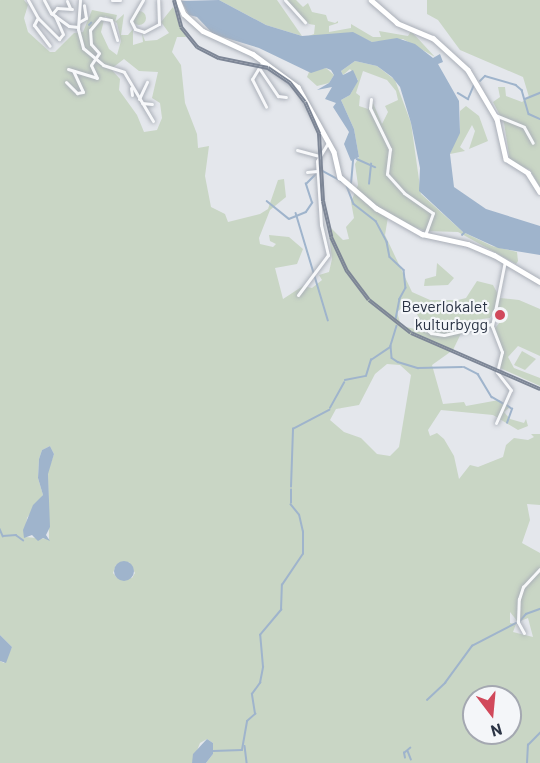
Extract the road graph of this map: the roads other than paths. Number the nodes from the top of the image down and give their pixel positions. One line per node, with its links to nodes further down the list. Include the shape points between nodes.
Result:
1 (28, 0): 14 (street)
2 (44, 0): 13 (street)
3 (80, 0): 16 (street)
4 (112, 0): 5 (street)
5 (120, 0)
6 (143, 0): 7 (street, via 131,19 142,32 159,24)
7 (158, 0)
8 (178, 0): 20 (main road, via 184,14 205,33)
9 (285, 0): 15 (street)
10 (371, 0): 34 (main road, via 395,21 426,33 450,52 477,82)
11 (67, 1): 13 (street, via 71,9 57,8)
12 (84, 5): 16 (street, via 86,18)
13 (54, 15): 14 (street, via 63,34 59,39); 16 (street, via 69,26)
14 (38, 18): 18 (street, via 34,25)
15 (305, 22)
16 (78, 26): 19 (street, via 82,44)
17 (117, 40): 19 (street, via 114,26 104,17 91,27 90,42 99,54)
18 (50, 46)
19 (96, 59): 23 (street, via 91,66 96,79); 26 (street, via 122,70)
20 (263, 61): 21 (street); 36 (main road, via 301,91)
21 (259, 68): 28 (street, via 278,96); 33 (street, via 252,80)
22 (68, 69): 23 (street)
23 (73, 71): 24 (street, via 83,91 77,93)
24 (66, 82)
25 (146, 84): 29 (street)
26 (132, 86): 27 (street); 29 (street)
27 (132, 95)
28 (286, 97)
29 (139, 99): 31 (street)
30 (371, 99): 43 (street, via 370,108 390,149 387,174 404,193 433,213)
31 (142, 103): 32 (street); 35 (street)
32 (152, 104)
33 (266, 107)
34 (495, 115): 37 (street, via 524,127); 42 (main road, via 506,159 528,173)
35 (153, 121)
36 (328, 143): 39 (street); 43 (main road, via 343,180 380,211)
37 (533, 143)
38 (297, 150): 39 (street)
39 (319, 156): 40 (street)
40 (317, 171): 41 (street); 46 (street, via 321,225 328,255)
41 (307, 172)
42 (540, 192)
43 (425, 235): 44 (main road, via 468,244)
44 (505, 261): 45 (main road); 48 (street)
45 (540, 282)
46 (298, 295)
47 (417, 322): 48 (street, via 429,332 444,335)
48 (492, 324): 49 (street, via 502,352 497,372 512,388)
49 (496, 423)
50 (540, 570): 51 (street, via 524,586 519,599 518,622)
51 (524, 633)

